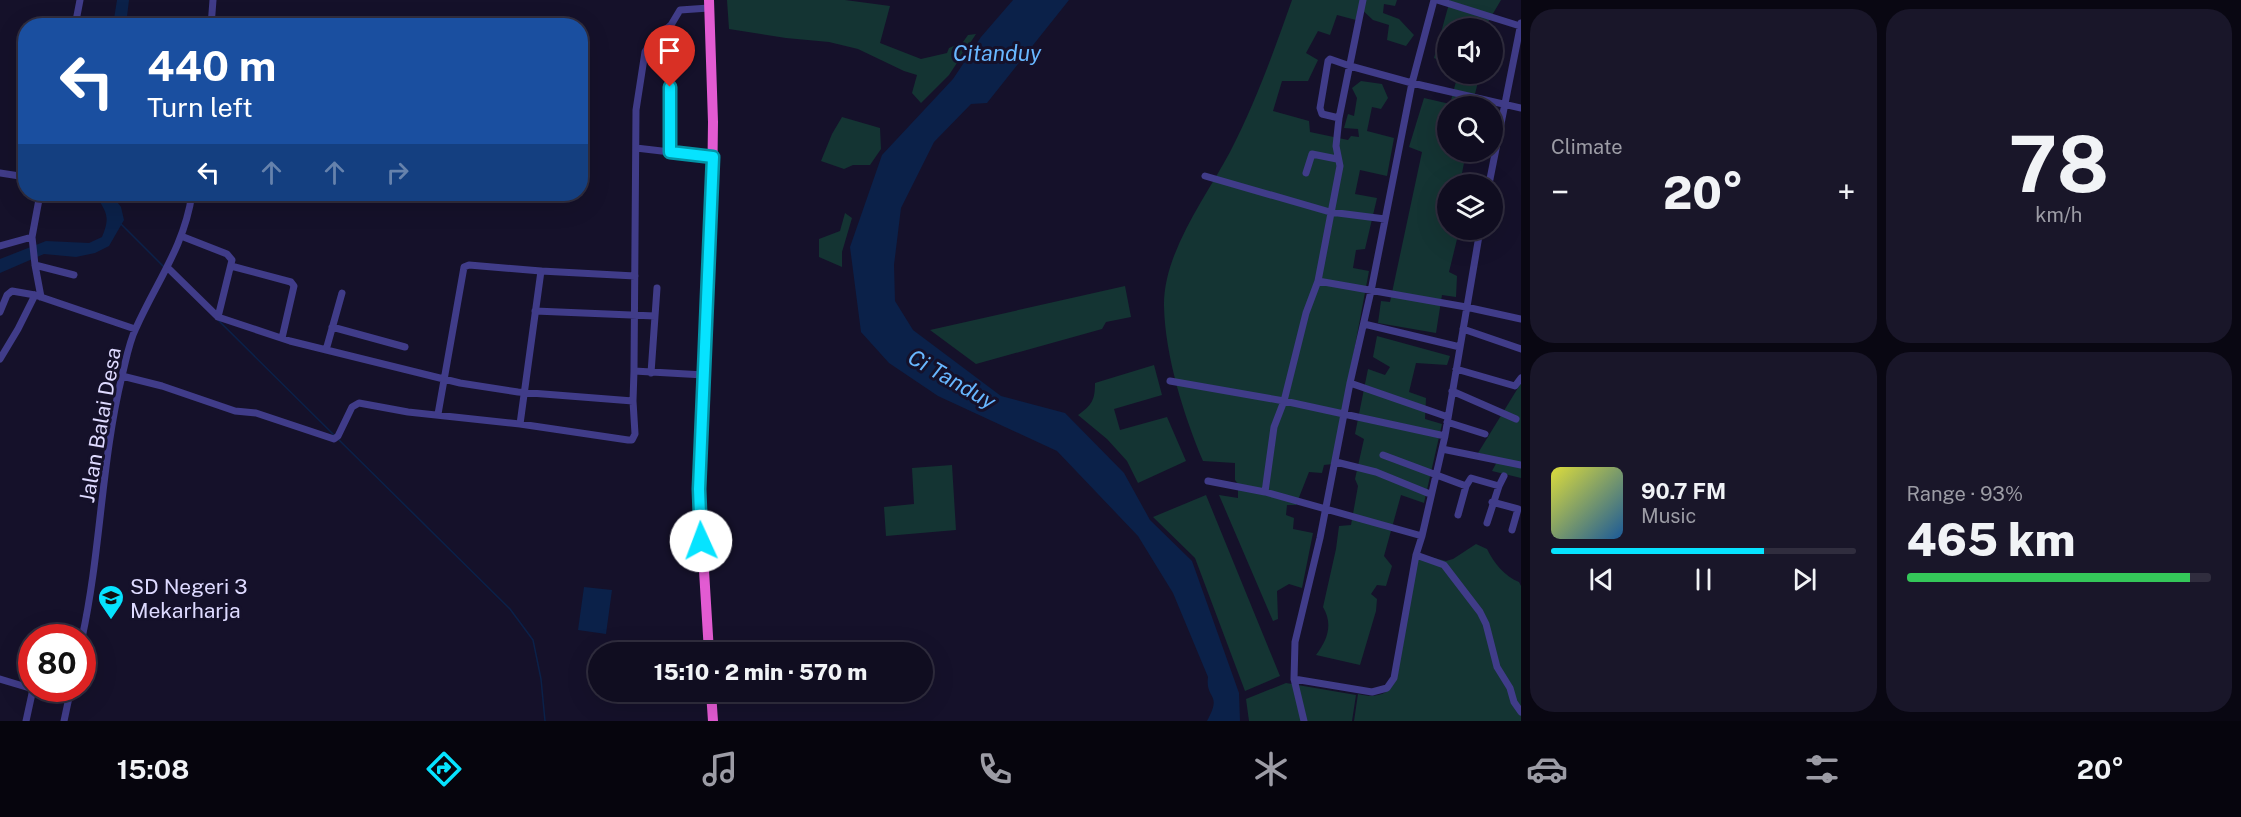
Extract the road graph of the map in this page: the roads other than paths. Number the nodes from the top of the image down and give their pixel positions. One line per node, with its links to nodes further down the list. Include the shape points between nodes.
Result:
1 (80, 0): 6 (street)
2 (213, 0): 7 (street)
3 (1363, 0): 10 (street)
4 (1436, 0): 8 (street); 11 (street)
5 (709, 4): 16 (street, via 680,10 671,25 647,47 636,110); 18 (highway)
6 (77, 18)
7 (212, 18)
8 (1521, 24): 9 (street)
9 (1518, 54): 13 (street)
10 (1350, 66): 11 (street); 15 (street); 15 (street, via 1328,61 1320,108 1322,114)
11 (1412, 82): 13 (street); 28 (street)
12 (670, 87): 17 (street)
13 (1504, 104): 14 (street); 22 (street)
14 (1521, 108)
15 (1339, 118): 19 (street)
16 (636, 148): 17 (street); 38 (street)
17 (670, 152): 18 (street)
18 (713, 157): 64 (highway)
19 (1337, 159): 21 (street, via 1312,154); 27 (street, via 1340,166)
20 (0, 173): 23 (street)
21 (1306, 173)
22 (1491, 174)
23 (18, 176)
24 (1205, 176): 27 (street)
25 (39, 201): 30 (street)
26 (190, 201): 29 (street, Jalan Balai Desa)
27 (1330, 212): 28 (street); 39 (street)
28 (1385, 219): 41 (street)
29 (181, 236): 34 (street, via 227,254); 35 (street, Jalan Balai Desa)
30 (32, 240): 32 (street); 33 (street)
31 (1478, 240): 44 (street)
32 (0, 246)
33 (34, 262): 37 (street); 43 (street)
34 (231, 266): 49 (street); 55 (street, via 294,286)
35 (166, 271): 49 (street); 53 (street, Jalan Balai Desa)
36 (541, 271): 38 (street); 45 (street); 67 (street, via 464,267)
37 (74, 275)
38 (635, 276): 47 (street)
39 (1318, 281): 41 (street); 73 (street)
40 (657, 288): 48 (street)
41 (1371, 291): 44 (street); 51 (street)
42 (342, 293): 52 (street)
43 (38, 296): 46 (street, via 9,292); 53 (street); 60 (street)
44 (1466, 307): 50 (street); 54 (street)
45 (535, 311): 47 (street); 71 (street)
46 (0, 312)
47 (633, 316): 48 (street); 62 (street)
48 (655, 316): 63 (street)
49 (218, 317): 55 (street)
50 (1521, 319)
51 (1364, 324): 57 (street); 69 (street)
52 (332, 327): 56 (street); 59 (street)
53 (135, 329): 65 (street, Jalan Balai Desa)
54 (1463, 329): 57 (street); 58 (street)
55 (282, 338): 59 (street)
56 (405, 347)
57 (1460, 347): 61 (street)
58 (1521, 349)
59 (326, 350): 67 (street)
60 (0, 359)
61 (1456, 369): 66 (street, via 1515,386); 70 (street)
62 (634, 371): 63 (street); 72 (street)
63 (651, 373): 64 (street)
64 (704, 375): 100 (highway, via 699,489)
65 (122, 376): 74 (street, via 336,437 356,404); 99 (street, Jalan Balai Desa)
66 (1521, 378)
67 (444, 380): 71 (street); 74 (street)
68 (1170, 381): 73 (street)
69 (1350, 383): 75 (street); 76 (street)
70 (1452, 391): 76 (street); 77 (street)
71 (523, 392): 72 (street); 78 (street)
72 (633, 401): 78 (street, via 632,440)
73 (1284, 401): 75 (street); 90 (street, via 1274,427)
74 (438, 414): 78 (street)
75 (1344, 414): 80 (street); 83 (street)
76 (1447, 419): 79 (street); 80 (street)
77 (1516, 419)
78 (520, 424)
79 (1485, 434)
80 (1445, 436): 81 (street)
81 (1442, 449): 84 (street); 85 (street)
82 (1383, 455): 85 (street)
83 (1336, 462): 91 (street, via 1376,472); 93 (street)
84 (1521, 465)
85 (1437, 474): 88 (street); 91 (street)
86 (1504, 476): 89 (street)
87 (1208, 481): 90 (street)
88 (1466, 486): 89 (street, via 1471,478); 94 (street)
89 (1499, 486): 92 (street)
90 (1265, 492): 93 (street)
91 (1430, 494): 97 (street)
92 (1492, 502): 95 (street); 96 (street, via 1518,509)
93 (1326, 508): 97 (street); 102 (street, via 1295,642)
94 (1458, 515)
95 (1487, 523)
96 (1512, 530)
97 (1422, 536): 98 (street)
98 (1416, 555): 102 (street, via 1394,678 1387,688 1372,692); 107 (street, via 1444,565 1476,606 1486,624 1497,667)
99 (84, 624)
100 (708, 642)
101 (0, 679): 103 (street)
102 (1294, 679): 111 (street)
103 (18, 684)
104 (31, 702): 108 (street)
105 (68, 702): 109 (street)
106 (712, 702): 110 (highway)
107 (1521, 712)
108 (26, 721)
109 (64, 721)
110 (713, 721)
111 (1304, 721)

